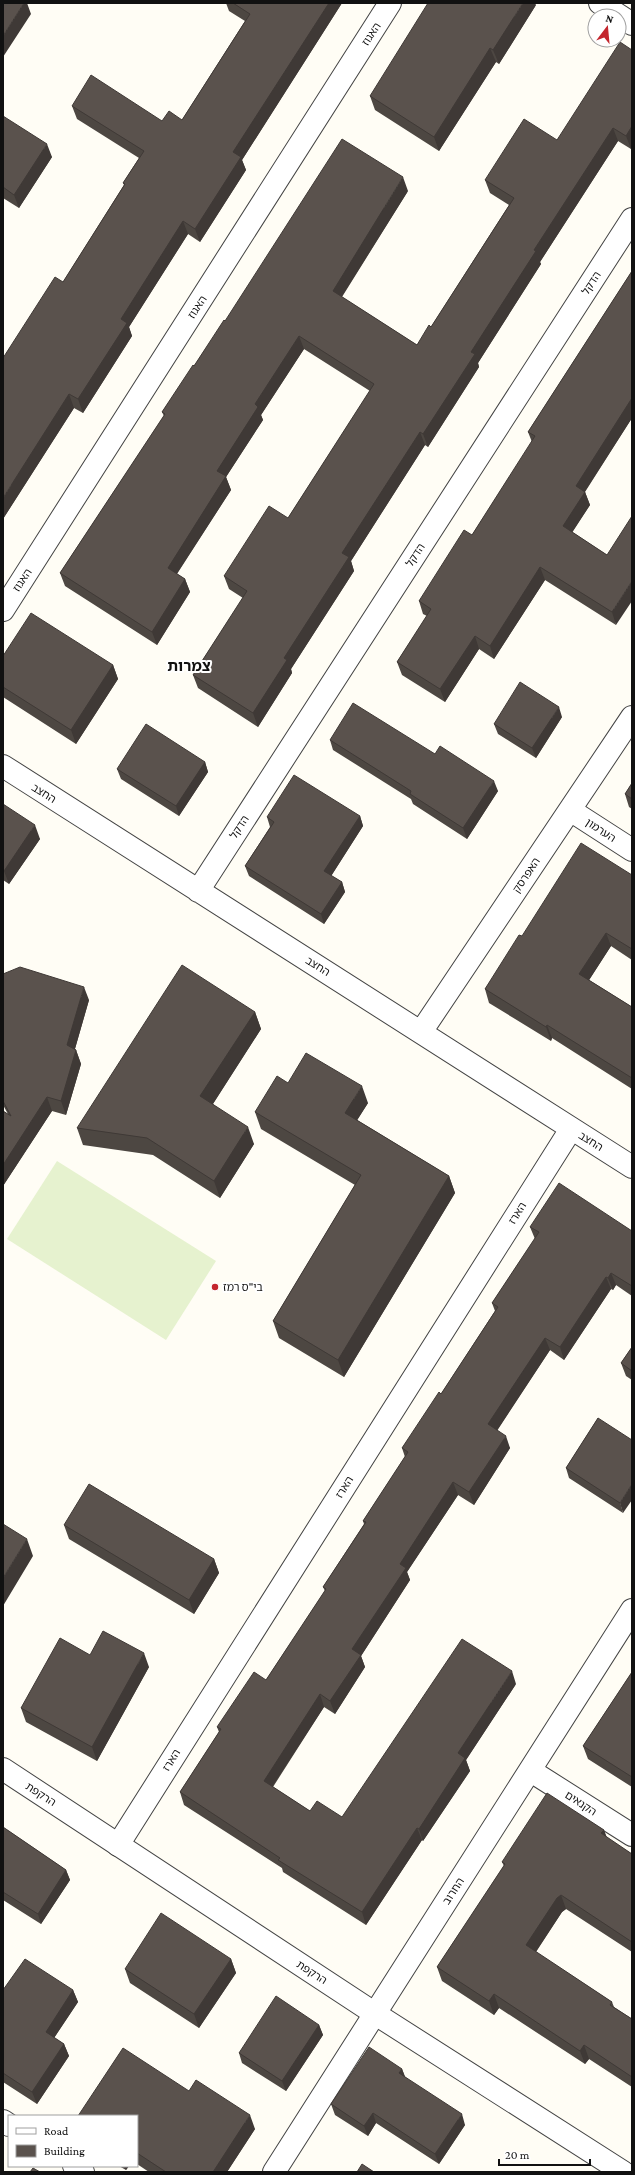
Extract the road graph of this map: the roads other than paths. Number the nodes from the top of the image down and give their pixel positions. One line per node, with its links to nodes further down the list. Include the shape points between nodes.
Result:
1 (390, 3): 5 (street, האגוז)
2 (600, 3): 3 (street)
3 (632, 24)
4 (632, 219): 10 (street, הדקל)
5 (3, 610)
6 (632, 717): 8 (street, האפרסק)
7 (3, 766): 10 (street, החצב)
8 (570, 810): 9 (street, הערמון); 11 (street, האפרסק)
9 (632, 850)
10 (198, 891): 11 (street, החצב)
11 (421, 1032): 12 (street, החצב)
12 (571, 1128): 13 (street, החצב); 18 (street, הארז)
13 (632, 1167)
14 (632, 1610): 16 (street, החרוב)
15 (3, 1769): 18 (street, הרקפת)
16 (531, 1771): 17 (street, הקנאים); 19 (street, החרוב)
17 (632, 1835)
18 (118, 1844): 19 (street, הרקפת)
19 (374, 2013): 20 (street, החרוב); 21 (street, הרקפת)
20 (274, 2172)
21 (622, 2172)

